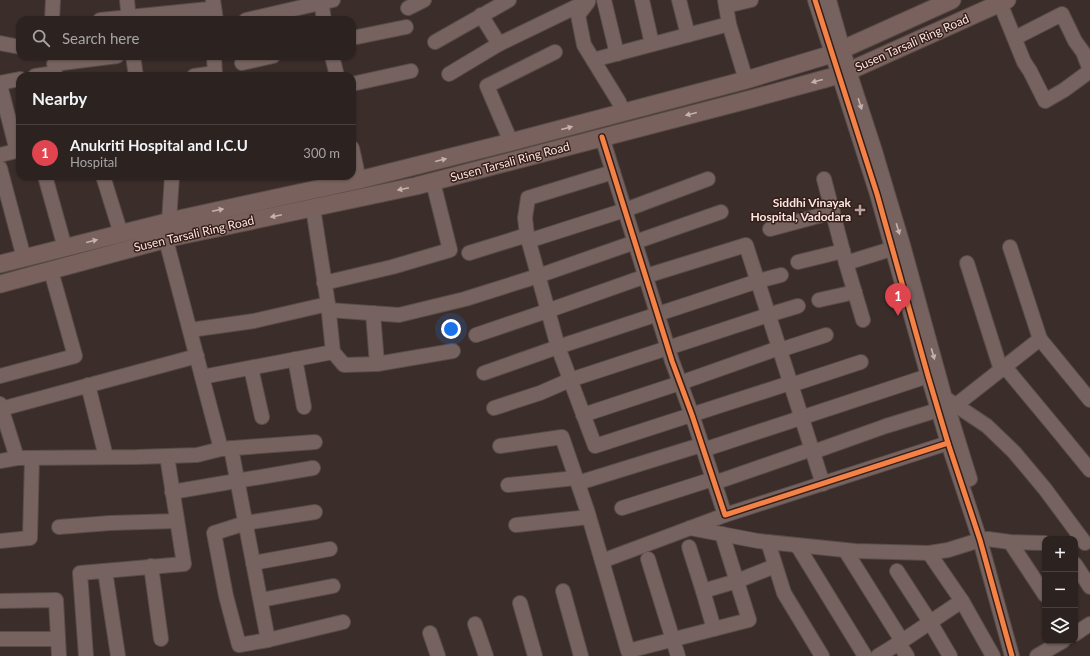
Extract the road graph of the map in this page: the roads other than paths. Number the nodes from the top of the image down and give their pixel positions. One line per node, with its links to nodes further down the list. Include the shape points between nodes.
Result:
1 (53, 0): 20 (street)
2 (127, 0): 21 (street)
3 (424, 0): 17 (street)
4 (509, 0): 19 (street)
5 (604, 0): 37 (street)
6 (642, 0): 33 (street)
7 (679, 0): 27 (street)
8 (751, 0): 15 (street)
9 (815, 0): 35 (street)
10 (829, 0): 35 (street)
11 (952, 0): 16 (main road, Susen Tarsali Ring Road)
12 (325, 1): 23 (street); 24 (street)
13 (589, 1): 32 (street); 43 (street, via 578,15 584,45)
14 (1004, 2): 29 (street); 52 (main road, Susen Tarsali Ring Road)
15 (725, 3): 25 (street)
16 (932, 4): 35 (main road, Susen Tarsali Ring Road)
17 (408, 8)
18 (212, 10): 22 (street)
19 (481, 15): 30 (street); 32 (street)
20 (52, 16)
21 (129, 16)
22 (150, 16)
23 (263, 16)
24 (324, 16)
25 (729, 24): 27 (street); 55 (street)
26 (406, 27): 28 (street)
27 (688, 35): 33 (street)
28 (356, 37)
29 (1015, 38): 46 (street, via 1062,14); 46 (street, via 1024,62 1045,101)
30 (435, 42)
31 (0, 43): 34 (street)
32 (499, 44): 53 (street)
33 (652, 44): 37 (street)
34 (16, 46)
35 (838, 51): 52 (street); 55 (main road, Susen Tarsali Ring Road)
36 (555, 52): 60 (street, via 487,86)
37 (617, 54): 43 (street)
38 (94, 60): 45 (street)
39 (134, 60): 49 (street)
40 (214, 60): 50 (street)
41 (255, 60): 44 (street)
42 (333, 60): 51 (street)
43 (593, 60): 58 (street)
44 (242, 63)
45 (55, 67): 48 (street)
46 (1090, 70)
47 (411, 71): 56 (street)
48 (44, 72)
49 (135, 72)
50 (215, 72)
51 (336, 72)
52 (844, 73): 59 (main road, Susen Tarsali Ring Road, one-way to 59); 83 (street, via 875,151)
53 (449, 74)
54 (16, 80): 57 (street)
55 (746, 80): 58 (main road, Susen Tarsali Ring Road)
56 (356, 83)
57 (0, 84): 61 (street)
58 (623, 113): 60 (main road, Susen Tarsali Ring Road, one-way to 58)
59 (602, 137): 66 (street); 73 (main road, Susen Tarsali Ring Road)
60 (511, 142): 72 (main road, Susen Tarsali Ring Road, one-way to 60)
61 (16, 143)
62 (16, 151): 63 (street)
63 (0, 155)
64 (356, 166): 72 (street)
65 (0, 168): 88 (street)
66 (613, 172): 75 (street); 81 (street, via 528,198 525,218)
67 (708, 179): 75 (street)
68 (824, 179): 77 (street)
69 (46, 180): 85 (street)
70 (103, 180): 80 (street)
71 (172, 180): 79 (street)
72 (359, 180): 79 (main road, Susen Tarsali Ring Road, one-way to 72)
73 (433, 182): 74 (main road, Susen Tarsali Ring Road, one-way to 74); 97 (street, via 450,250)
74 (313, 208): 79 (main road, Susen Tarsali Ring Road, one-way to 79); 97 (street)
75 (625, 210): 81 (street); 82 (street)
76 (721, 212): 82 (street)
77 (833, 212): 78 (street); 87 (street)
78 (770, 229)
79 (169, 233): 80 (main road, Susen Tarsali Ring Road); 92 (main road, Susen Tarsali Ring Road); 108 (street)
80 (121, 234): 85 (main road, Susen Tarsali Ring Road, one-way to 80)
81 (527, 238): 86 (street); 94 (street)
82 (635, 242): 94 (street); 95 (street)
83 (897, 247): 87 (street); 125 (street); 131 (street, one-way to 131)
84 (1010, 247): 111 (street)
85 (65, 248): 88 (main road, Susen Tarsali Ring Road)
86 (469, 252)
87 (845, 257): 89 (street); 99 (street)
88 (24, 258): 91 (main road, Susen Tarsali Ring Road)
89 (798, 262)
90 (967, 263): 122 (street)
91 (0, 264)
92 (51, 271): 98 (main road, Susen Tarsali Ring Road); 124 (street, via 75,356)
93 (781, 275): 96 (street)
94 (538, 276): 103 (street); 104 (street, via 465,299 399,314)
95 (646, 276): 96 (street, via 746,245); 103 (street); 105 (street)
96 (758, 282): 105 (street); 106 (street)
97 (324, 283): 102 (street)
98 (0, 284)
99 (855, 292): 100 (street); 107 (street)
100 (819, 300)
101 (798, 306): 106 (street)
102 (328, 307): 104 (street); 108 (street); 116 (street)
103 (547, 311): 109 (street); 112 (street)
104 (373, 313): 120 (street)
105 (658, 314): 112 (street); 113 (street)
106 (768, 315): 113 (street); 114 (street)
107 (863, 320)
108 (190, 330): 117 (street)
109 (476, 335)
110 (826, 335): 114 (street)
111 (1040, 339): 122 (street); 132 (street)
112 (558, 347): 123 (street); 127 (street)
113 (668, 347): 127 (street); 128 (street)
114 (779, 349): 128 (street); 129 (street)
115 (453, 351): 120 (street)
116 (332, 352): 118 (street); 120 (street, via 344,365)
117 (197, 356): 126 (street); 130 (street)
118 (295, 360): 121 (street); 134 (street)
119 (861, 362): 129 (street)
120 (377, 364)
121 (251, 368): 126 (street); 139 (street)
122 (1003, 368): 131 (street); 153 (street)
123 (484, 373)
124 (0, 376)
125 (928, 376): 131 (street); 140 (street)
126 (202, 378): 145 (street)
127 (570, 380): 135 (street); 137 (street)
128 (680, 383): 137 (street); 138 (street)
129 (791, 384): 138 (street); 140 (street)
130 (88, 385): 133 (street); 148 (street)
131 (945, 399): 136 (street); 170 (street); 176 (street, via 987,426 1014,452 1045,489)
132 (1090, 400)
133 (1, 406): 149 (street)
134 (304, 407)
135 (494, 408)
136 (938, 410): 142 (street); 146 (street)
137 (583, 415): 138 (street, via 595,446)
138 (692, 415): 144 (street)
139 (262, 417)
140 (801, 417): 144 (street); 146 (street)
141 (315, 442): 145 (street)
142 (948, 443): 157 (street); 170 (street)
143 (500, 446): 155 (street, via 562,437)
144 (702, 447): 155 (street); 156 (street)
145 (226, 449): 147 (street, via 197,455); 154 (street)
146 (812, 451): 156 (street); 157 (street)
147 (167, 456): 148 (street); 159 (street)
148 (106, 457): 150 (street)
149 (16, 458): 150 (street); 151 (street)
150 (32, 458): 171 (street, via 30,538)
151 (0, 461)
152 (313, 468): 154 (street)
153 (1090, 470)
154 (237, 480): 159 (street); 165 (street)
155 (577, 481): 158 (street); 163 (street)
156 (714, 481): 160 (street); 162 (street)
157 (823, 484): 162 (street)
158 (508, 485)
159 (172, 492): 164 (street)
160 (622, 508)
161 (315, 512): 165 (street)
162 (725, 515): 168 (street)
163 (589, 517): 166 (street); 182 (street)
164 (177, 522): 167 (street); 184 (street, via 184,564)
165 (246, 523): 183 (street); 209 (street, via 214,533 226,596 239,645)
166 (516, 525)
167 (59, 527)
168 (690, 528): 169 (street); 182 (street)
169 (722, 534): 172 (street); 189 (street)
170 (984, 540): 173 (street); 180 (street); 228 (street); 229 (street)
171 (0, 542)
172 (768, 542): 175 (street); 185 (street)
173 (1010, 542): 174 (street); 192 (street)
174 (1042, 543)
175 (797, 545): 179 (street); 223 (street)
176 (1083, 545)
177 (689, 547): 194 (street)
178 (330, 549): 183 (street)
179 (845, 550): 180 (street); 211 (street)
180 (929, 553): 197 (street)
181 (648, 559): 210 (street)
182 (602, 561): 213 (street)
183 (253, 563): 195 (street)
184 (151, 566): 187 (street); 208 (street)
185 (775, 566): 189 (street); 222 (street, via 784,593)
186 (1078, 569): 191 (street)
187 (105, 571): 215 (street, via 80,573); 216 (street)
188 (897, 571): 200 (street)
189 (737, 581): 194 (street); 203 (street, via 749,620)
190 (333, 586): 195 (street)
191 (1090, 587)
192 (1042, 590)
193 (563, 591): 220 (street)
194 (703, 591): 203 (street)
195 (261, 600): 209 (street)
196 (0, 601): 207 (street, via 56,600)
197 (962, 601): 200 (street); 227 (street)
198 (520, 603): 219 (street)
199 (343, 622): 209 (street)
200 (930, 622): 211 (street); 226 (street)
201 (475, 624): 218 (street)
202 (1090, 624): 204 (street)
203 (714, 629): 210 (street)
204 (1078, 632)
205 (430, 633): 217 (street)
206 (0, 638): 207 (street)
207 (58, 639): 214 (street)
208 (161, 639)
209 (268, 640)
210 (672, 640): 213 (street); 221 (street)
211 (900, 643): 224 (street); 225 (street)
212 (1058, 644): 230 (street)
213 (628, 654)
214 (59, 656)
215 (86, 656)
216 (118, 656)
217 (438, 656)
218 (486, 656)
219 (535, 656)
220 (581, 656)
221 (678, 656)
222 (822, 656)
223 (865, 656)
224 (878, 656)
225 (907, 656)
226 (950, 656)
227 (993, 656)
228 (1012, 656)
229 (1021, 656)
230 (1037, 656)

